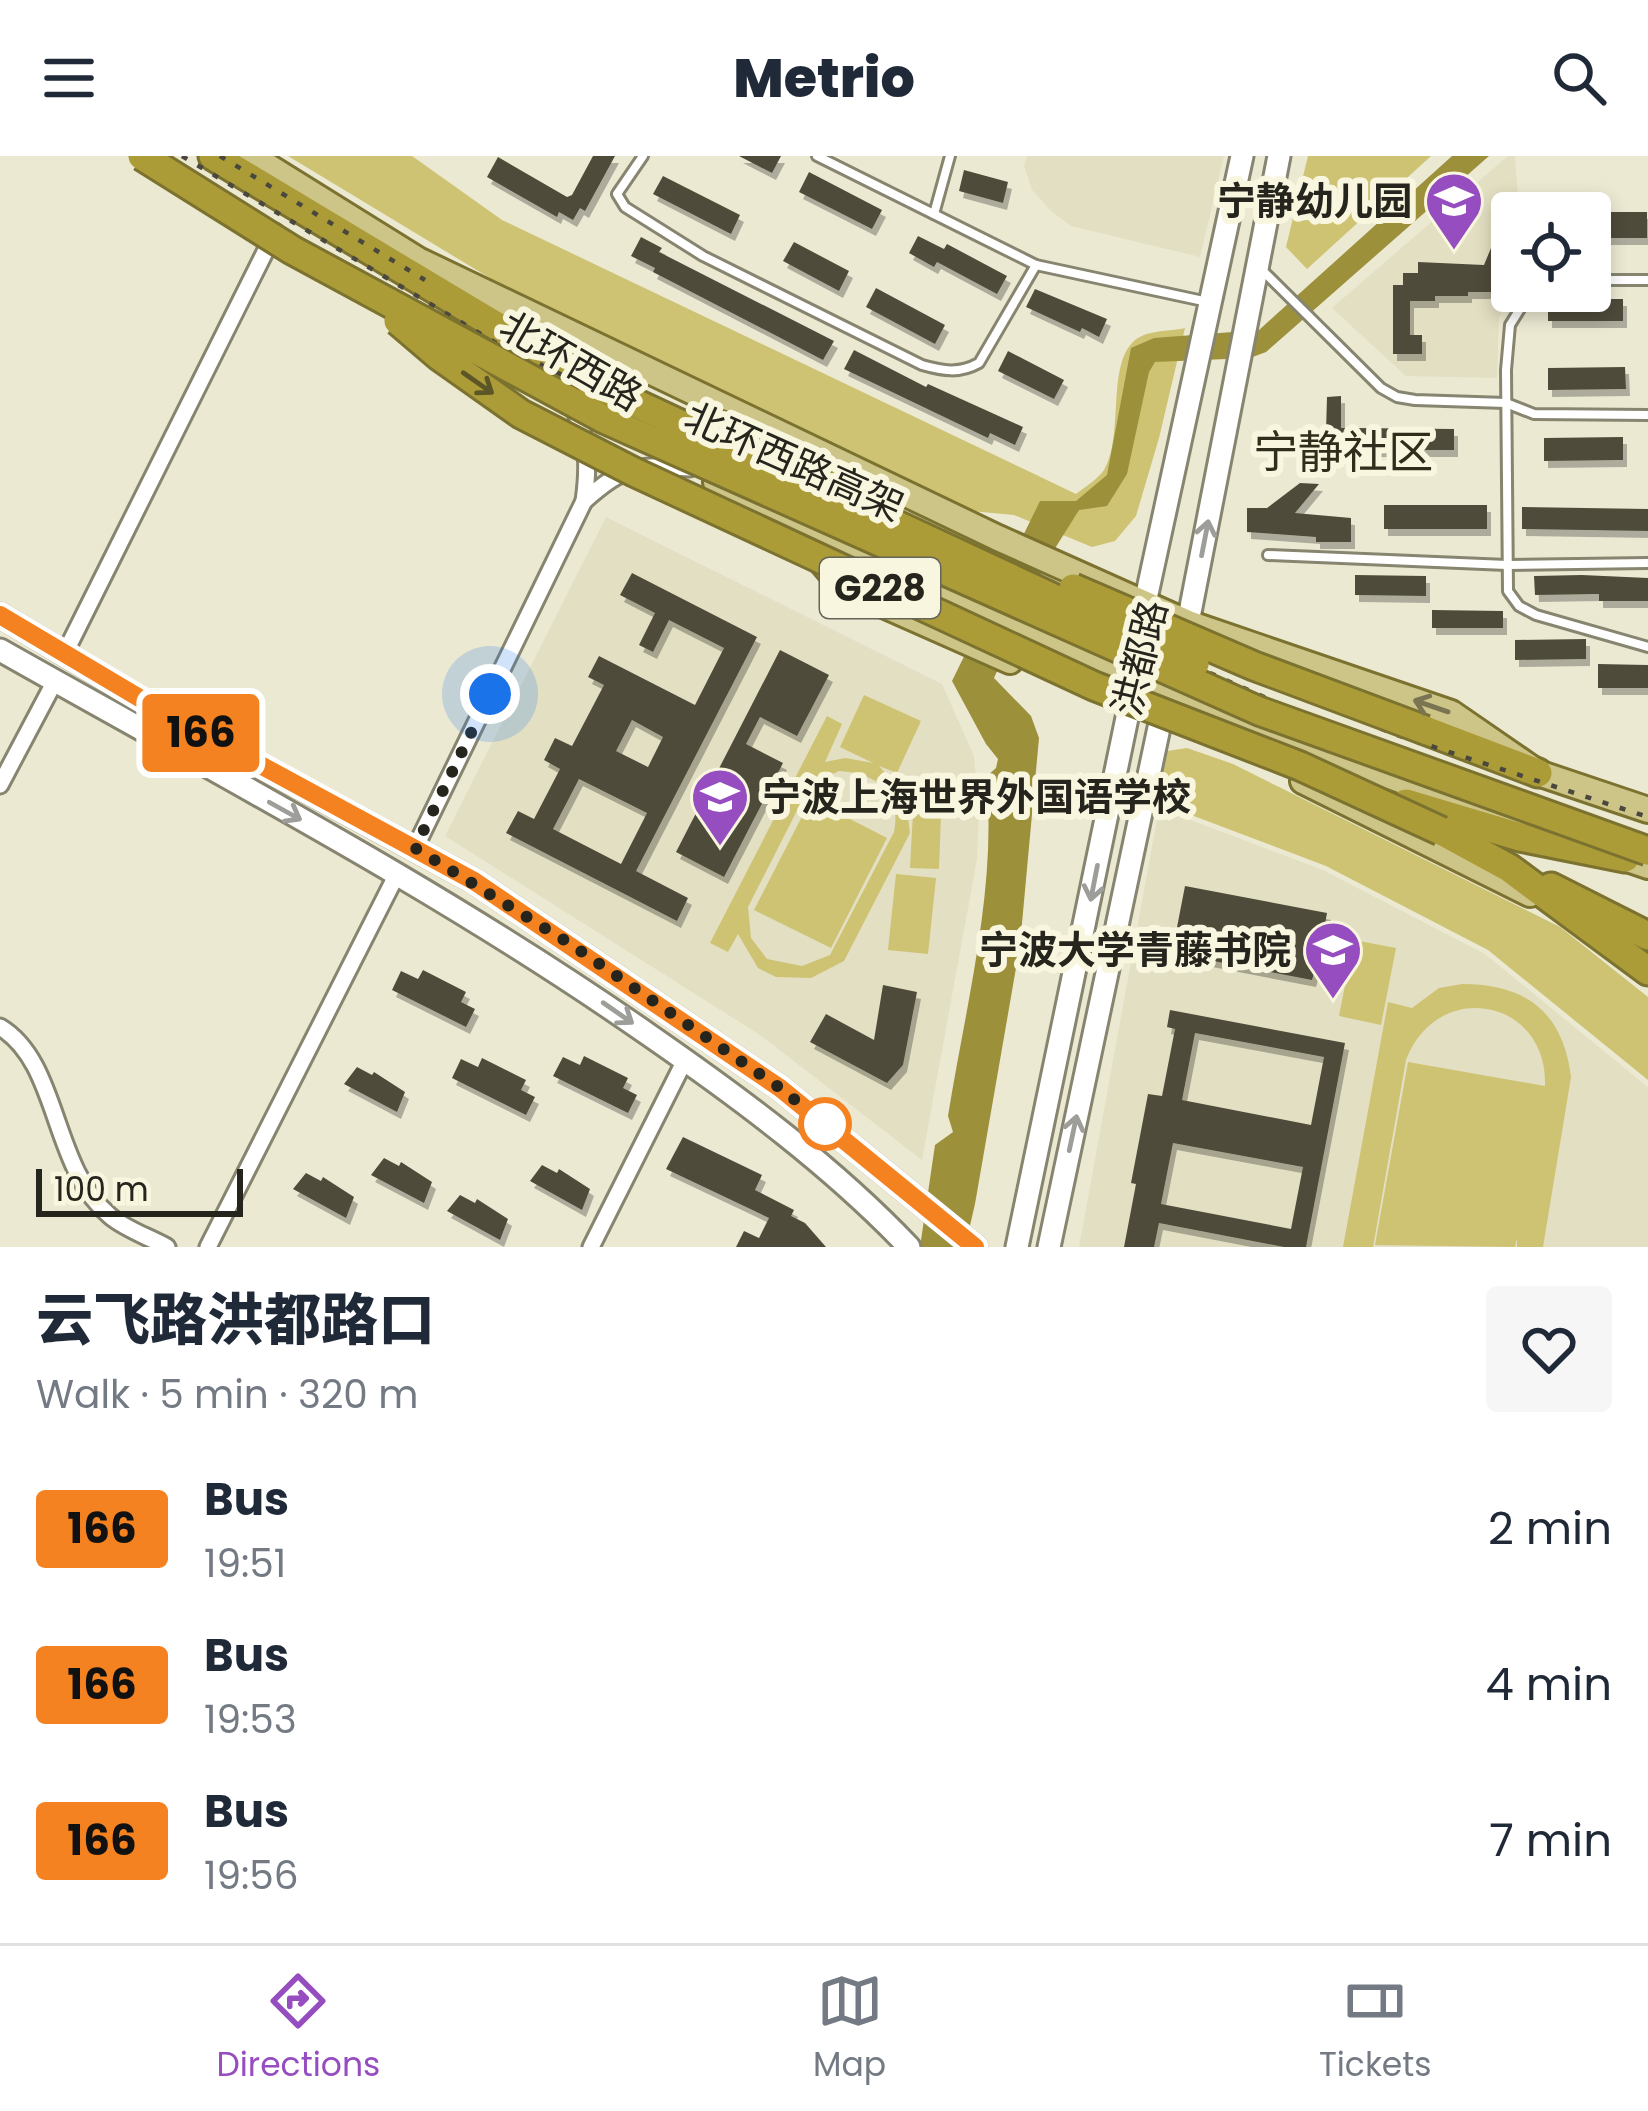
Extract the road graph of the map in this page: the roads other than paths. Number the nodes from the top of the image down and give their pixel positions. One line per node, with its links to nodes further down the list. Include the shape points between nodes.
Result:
1 (142, 156): 16 (highway, 北环西路高架 / G228, bridge)
2 (161, 156): 11 (main road, 北环西路)
3 (213, 156): 19 (highway, 北环西路高架 / G228)
4 (251, 156): 29 (main road, 北环西路, via 418,260)
5 (643, 156): 12 (lane, via 617,194 625,207 703,256 922,365 950,372 979,363)
6 (818, 156): 10 (lane)
7 (950, 156): 10 (lane)
8 (1241, 156): 17 (main road, 洪都路)
9 (1279, 156): 13 (main road, 洪都路)
10 (934, 214): 12 (lane)
11 (278, 227): 21 (main road, 北环西路); 34 (street)
12 (1036, 265): 17 (lane)
13 (1257, 265): 20 (lane, via 1397,397); 31 (main road, 洪都路, one-way to 13)
14 (1611, 280): 15 (lane)
15 (1648, 280)
16 (354, 284): 43 (highway, G228, one-way to 43, bridge, via 521,413 616,462 1094,686); 46 (highway, 北环西路高架, bridge, via 604,419 1043,618)
17 (1208, 310): 29 (main road, 洪都路)
18 (1518, 312): 20 (lane, via 1510,325)
19 (590, 382): 40 (highway, G228, bridge, via 739,432 1254,666); 44 (highway, 北环西路高架, bridge, via 1281,704)
20 (1506, 403): 22 (lane, via 1534,414); 28 (lane)
21 (574, 408): 23 (main road, 北环西路); 24 (street, via 586,436)
22 (1648, 415)
23 (690, 469): 24 (street, via 650,466 613,475); 25 (main road, 北环西路)
24 (584, 501): 45 (street)
25 (784, 517): 35 (main road, 北环西路); 38 (main road, via 843,587)
26 (1268, 555): 28 (lane)
27 (1648, 563): 28 (lane)
28 (1508, 565): 32 (lane, via 1508,591 1520,606)
29 (1144, 602): 31 (main road, 北环西路); 35 (main road, 洪都路)
30 (0, 615): 34 (main road)
31 (1188, 623): 37 (main road, 洪都路); 40 (main road, 北环西路, one-way to 31, via 1451,713)
32 (1648, 647)
33 (0, 650): 36 (main road)
34 (64, 653): 45 (main road)
35 (1135, 676): 37 (main road, 北环西路); 38 (main road, 洪都路)
36 (55, 681): 41 (street); 48 (main road, one-way to 48)
37 (1171, 693): 39 (main road, 洪都路); 46 (main road, 北环西路, via 1427,792)
38 (1128, 710): 39 (main road); 59 (main road, 洪都路, one-way to 59)
39 (1160, 723): 49 (main road, via 1305,782); 60 (main road, 洪都路, one-way to 39)
40 (1538, 773): 42 (main road); 42 (main road, 北环西路)
41 (0, 785)
42 (1648, 804)
43 (1443, 824): 46 (highway); 47 (highway, G228)
44 (1648, 832)
45 (415, 848): 58 (main road, via 780,1088)
46 (1640, 858)
47 (1509, 868): 49 (highway, G228); 50 (highway)
48 (397, 874): 53 (main road, one-way to 53); 56 (street)
49 (1574, 918): 50 (highway); 51 (highway, G228)
50 (1641, 932)
51 (1648, 971)
52 (0, 1027): 55 (street, via 22,1041 69,1163 92,1196 111,1218)
53 (686, 1060): 54 (main road); 57 (street)
54 (907, 1245)
55 (167, 1247)
56 (208, 1247)
57 (591, 1247)
58 (975, 1247)
59 (1017, 1247)
60 (1048, 1247)

